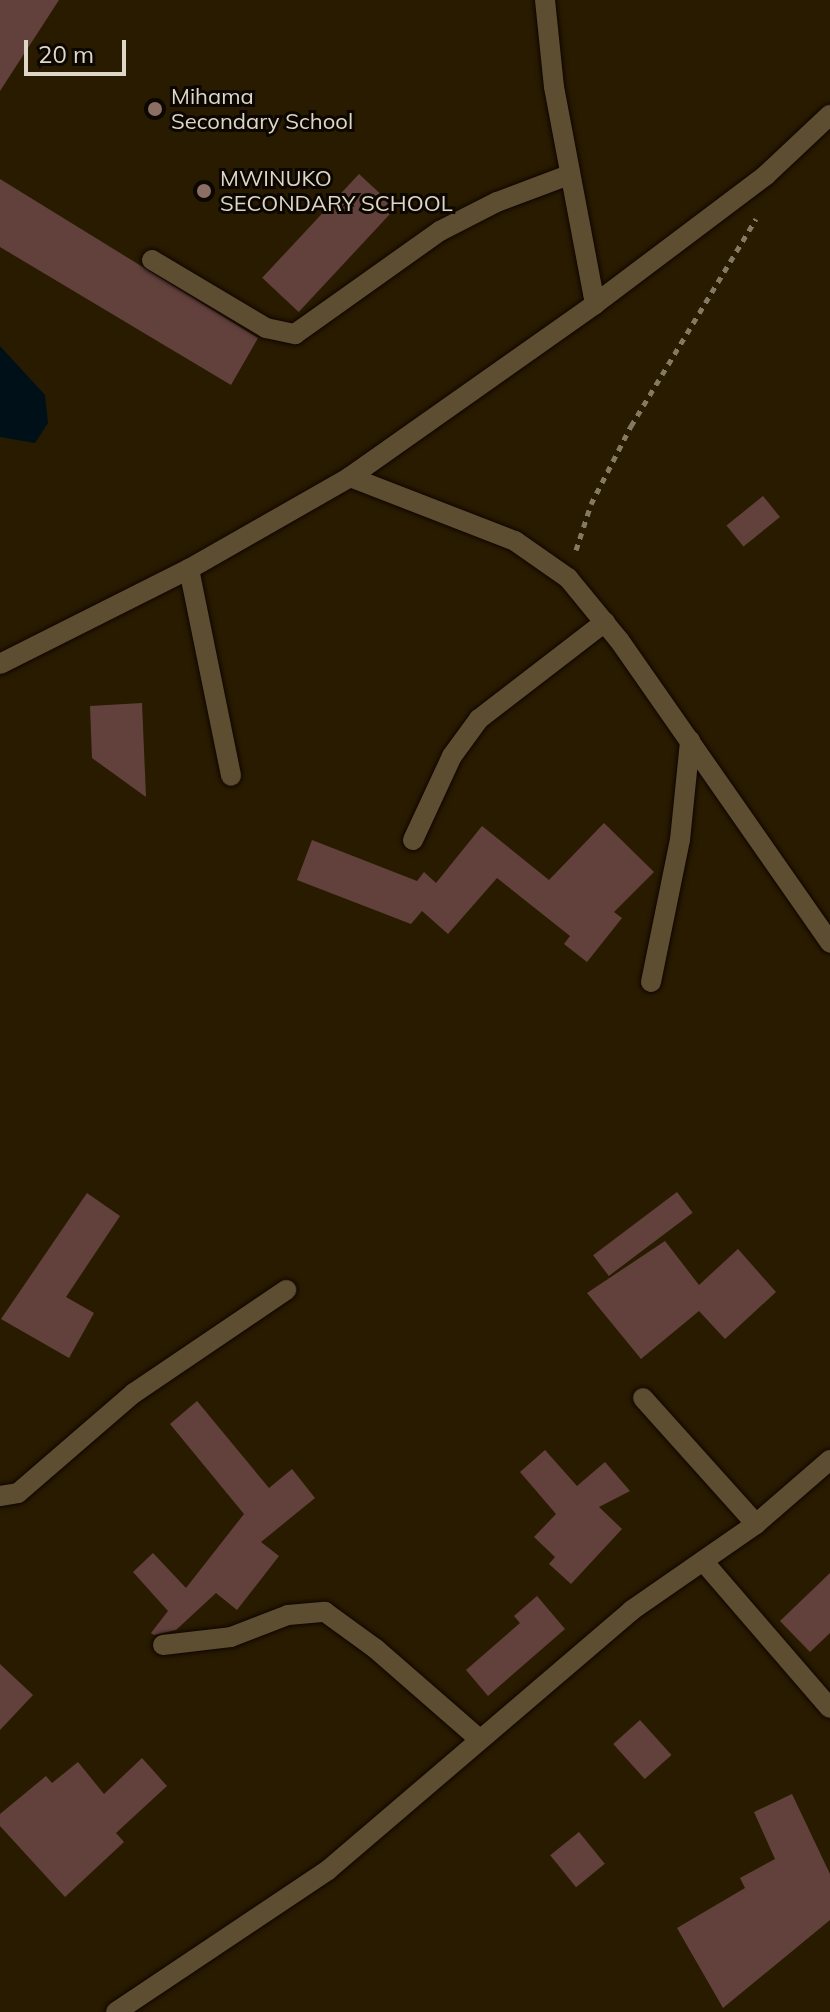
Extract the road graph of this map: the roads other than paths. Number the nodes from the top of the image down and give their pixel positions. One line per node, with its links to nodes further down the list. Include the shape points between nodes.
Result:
1 (545, 0): 3 (street)
2 (830, 115): 5 (street, via 766,175)
3 (569, 175): 4 (street, via 440,231 295,334 266,328); 5 (street)
4 (152, 260)
5 (595, 304): 6 (street)
6 (350, 477): 7 (street); 8 (street, via 515,541 568,578)
7 (189, 569): 9 (street); 11 (street)
8 (605, 622): 10 (street); 12 (street, via 479,719 452,756)
9 (0, 664)
10 (690, 741): 13 (street); 14 (street, via 680,840)
11 (231, 776)
12 (413, 840)
13 (830, 943)
14 (651, 982)
15 (286, 1290): 18 (street, via 134,1393 18,1493)
16 (643, 1398): 19 (street)
17 (830, 1460): 19 (street)
18 (0, 1496)
19 (756, 1524): 20 (street)
20 (703, 1561): 22 (street); 23 (street, via 632,1610)
21 (163, 1645): 23 (street, via 231,1637 288,1615 325,1612)
22 (830, 1708)
23 (479, 1739): 24 (street, via 328,1870)
24 (116, 2012)

